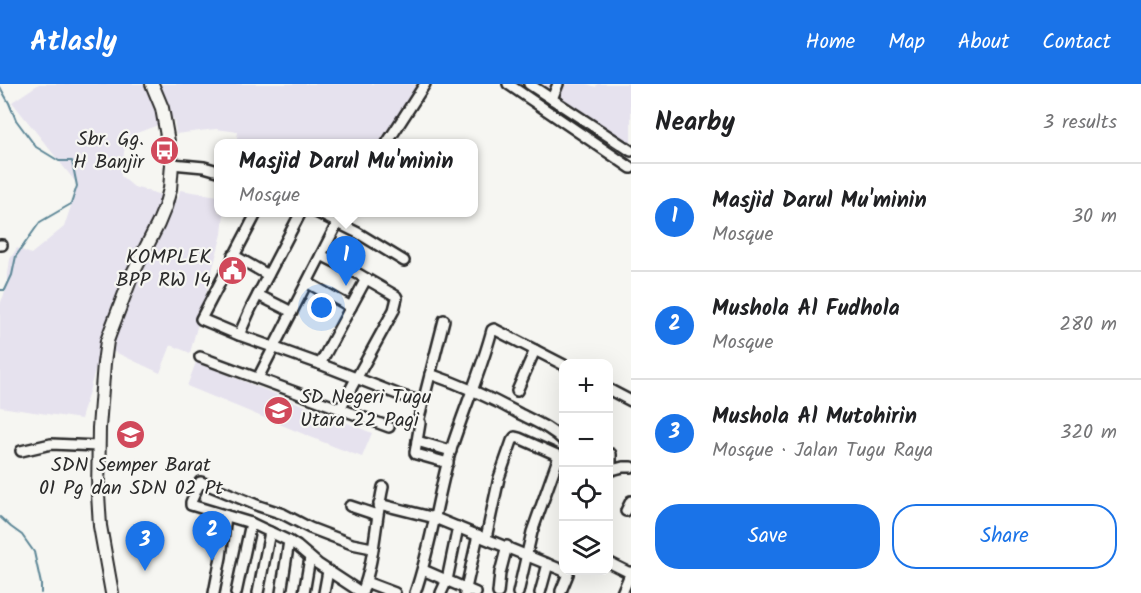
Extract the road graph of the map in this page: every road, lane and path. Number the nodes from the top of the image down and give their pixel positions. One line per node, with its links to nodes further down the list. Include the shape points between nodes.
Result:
1 (152, 84): 9 (main road, via 162,108)
2 (425, 84): 7 (street)
3 (508, 84): 10 (street)
4 (529, 84): 6 (street)
5 (558, 84): 6 (street)
6 (552, 99): 8 (street)
7 (390, 139)
8 (631, 151)
9 (172, 164): 11 (street); 45 (main road, via 165,207 132,274 107,341)
10 (631, 168)
11 (214, 170)
12 (255, 217): 17 (street)
13 (299, 217): 20 (street)
14 (324, 217): 16 (street)
15 (341, 217): 16 (street)
16 (337, 223): 18 (street); 19 (street)
17 (233, 255): 20 (street); 27 (street, via 201,319)
18 (321, 255): 21 (street); 22 (street)
19 (404, 261)
20 (268, 275): 23 (street)
21 (366, 279): 24 (street); 35 (street, via 397,300)
22 (308, 283): 24 (street); 25 (street)
23 (258, 295): 25 (street); 27 (street)
24 (349, 305): 32 (street)
25 (292, 312): 28 (street)
26 (444, 320): 33 (street)
27 (239, 335): 28 (street)
28 (274, 347): 32 (street); 34 (street)
29 (535, 350): 31 (street); 36 (street, via 492,330); 37 (street)
30 (200, 357): 34 (street)
31 (559, 362)
32 (318, 363): 35 (street)
33 (430, 374): 36 (street); 40 (street)
34 (258, 378): 41 (street)
35 (356, 379): 40 (street); 41 (street)
36 (473, 390): 43 (street); 46 (street)
37 (517, 390)
38 (613, 391): 39 (street)
39 (631, 401)
40 (423, 402): 44 (street)
41 (340, 410): 42 (street)
42 (389, 427)
43 (559, 436)
44 (417, 441): 46 (street); 49 (street, via 416,454)
45 (98, 446): 47 (street, via 51,444); 80 (main road, via 100,526)
46 (451, 451): 49 (street)
47 (21, 452)
48 (559, 455): 64 (street, via 515,437)
49 (448, 463): 60 (street)
50 (559, 464): 68 (street)
51 (631, 467): 52 (street)
52 (613, 470)
53 (383, 487): 55 (street)
54 (631, 501): 57 (street)
55 (379, 504): 58 (street); 60 (street)
56 (350, 506): 58 (street)
57 (626, 511)
58 (377, 515): 67 (street)
59 (226, 516): 61 (street); 67 (street, via 191,505 200,482 310,528); 81 (street)
60 (435, 518): 62 (street); 73 (street)
61 (250, 523): 63 (street); 82 (street)
62 (458, 527): 64 (street); 77 (street)
63 (270, 532): 65 (street); 83 (street)
64 (482, 536): 66 (street); 79 (street)
65 (289, 541): 69 (street); 84 (street)
66 (507, 546): 68 (street); 92 (street)
67 (372, 548): 78 (street)
68 (526, 556): 70 (street); 93 (street)
69 (310, 558): 74 (street); 85 (street)
70 (548, 564): 71 (street); 94 (street)
71 (559, 564)
72 (613, 564): 75 (street)
73 (423, 570): 77 (street); 89 (street)
74 (328, 571): 86 (street); 87 (street)
75 (630, 573): 96 (street)
76 (568, 575): 95 (street)
77 (447, 580): 79 (street); 90 (street)
78 (366, 582): 87 (street); 88 (street)
79 (465, 591): 91 (street)
80 (112, 593)
81 (213, 593)
82 (236, 593)
83 (258, 593)
84 (281, 593)
85 (304, 593)
86 (324, 593)
87 (362, 593)
88 (395, 593)
89 (416, 593)
90 (441, 593)
91 (476, 593)
92 (498, 593)
93 (518, 593)
94 (540, 593)
95 (561, 593)
96 (622, 593)

